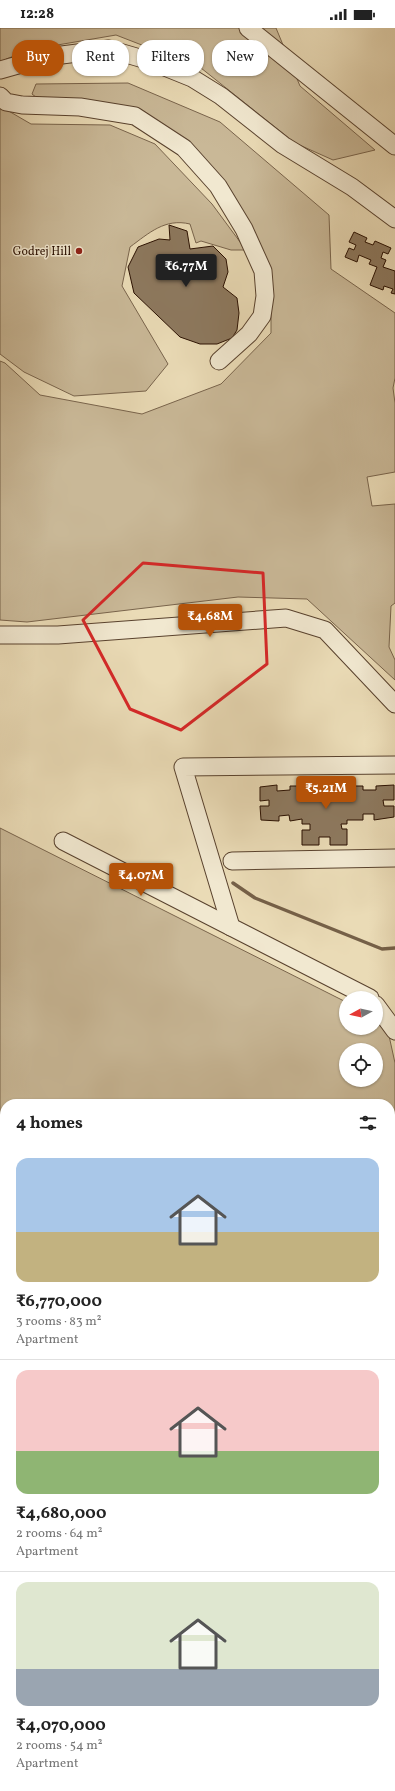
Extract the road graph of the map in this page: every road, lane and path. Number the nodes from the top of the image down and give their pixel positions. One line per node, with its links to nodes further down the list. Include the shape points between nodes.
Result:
1 (248, 28): 4 (street)
2 (0, 70): 5 (street, via 46,57 108,49 150,61 192,78 221,96 283,144 352,187)
3 (0, 96): 6 (street, via 6,102 22,105 80,107 135,116 184,148 218,186 244,230 263,271 265,296 262,316 249,334)
4 (395, 146)
5 (395, 219)
6 (219, 361)
7 (0, 635): 8 (street, via 58,635 286,618 325,630)
8 (395, 704)
9 (395, 765): 13 (street, via 183,767)
10 (63, 841): 13 (street)
11 (395, 858): 12 (street)
12 (232, 861)
13 (231, 927): 14 (street)
14 (356, 991)
15 (383, 1015): 16 (street)
16 (395, 1031)

